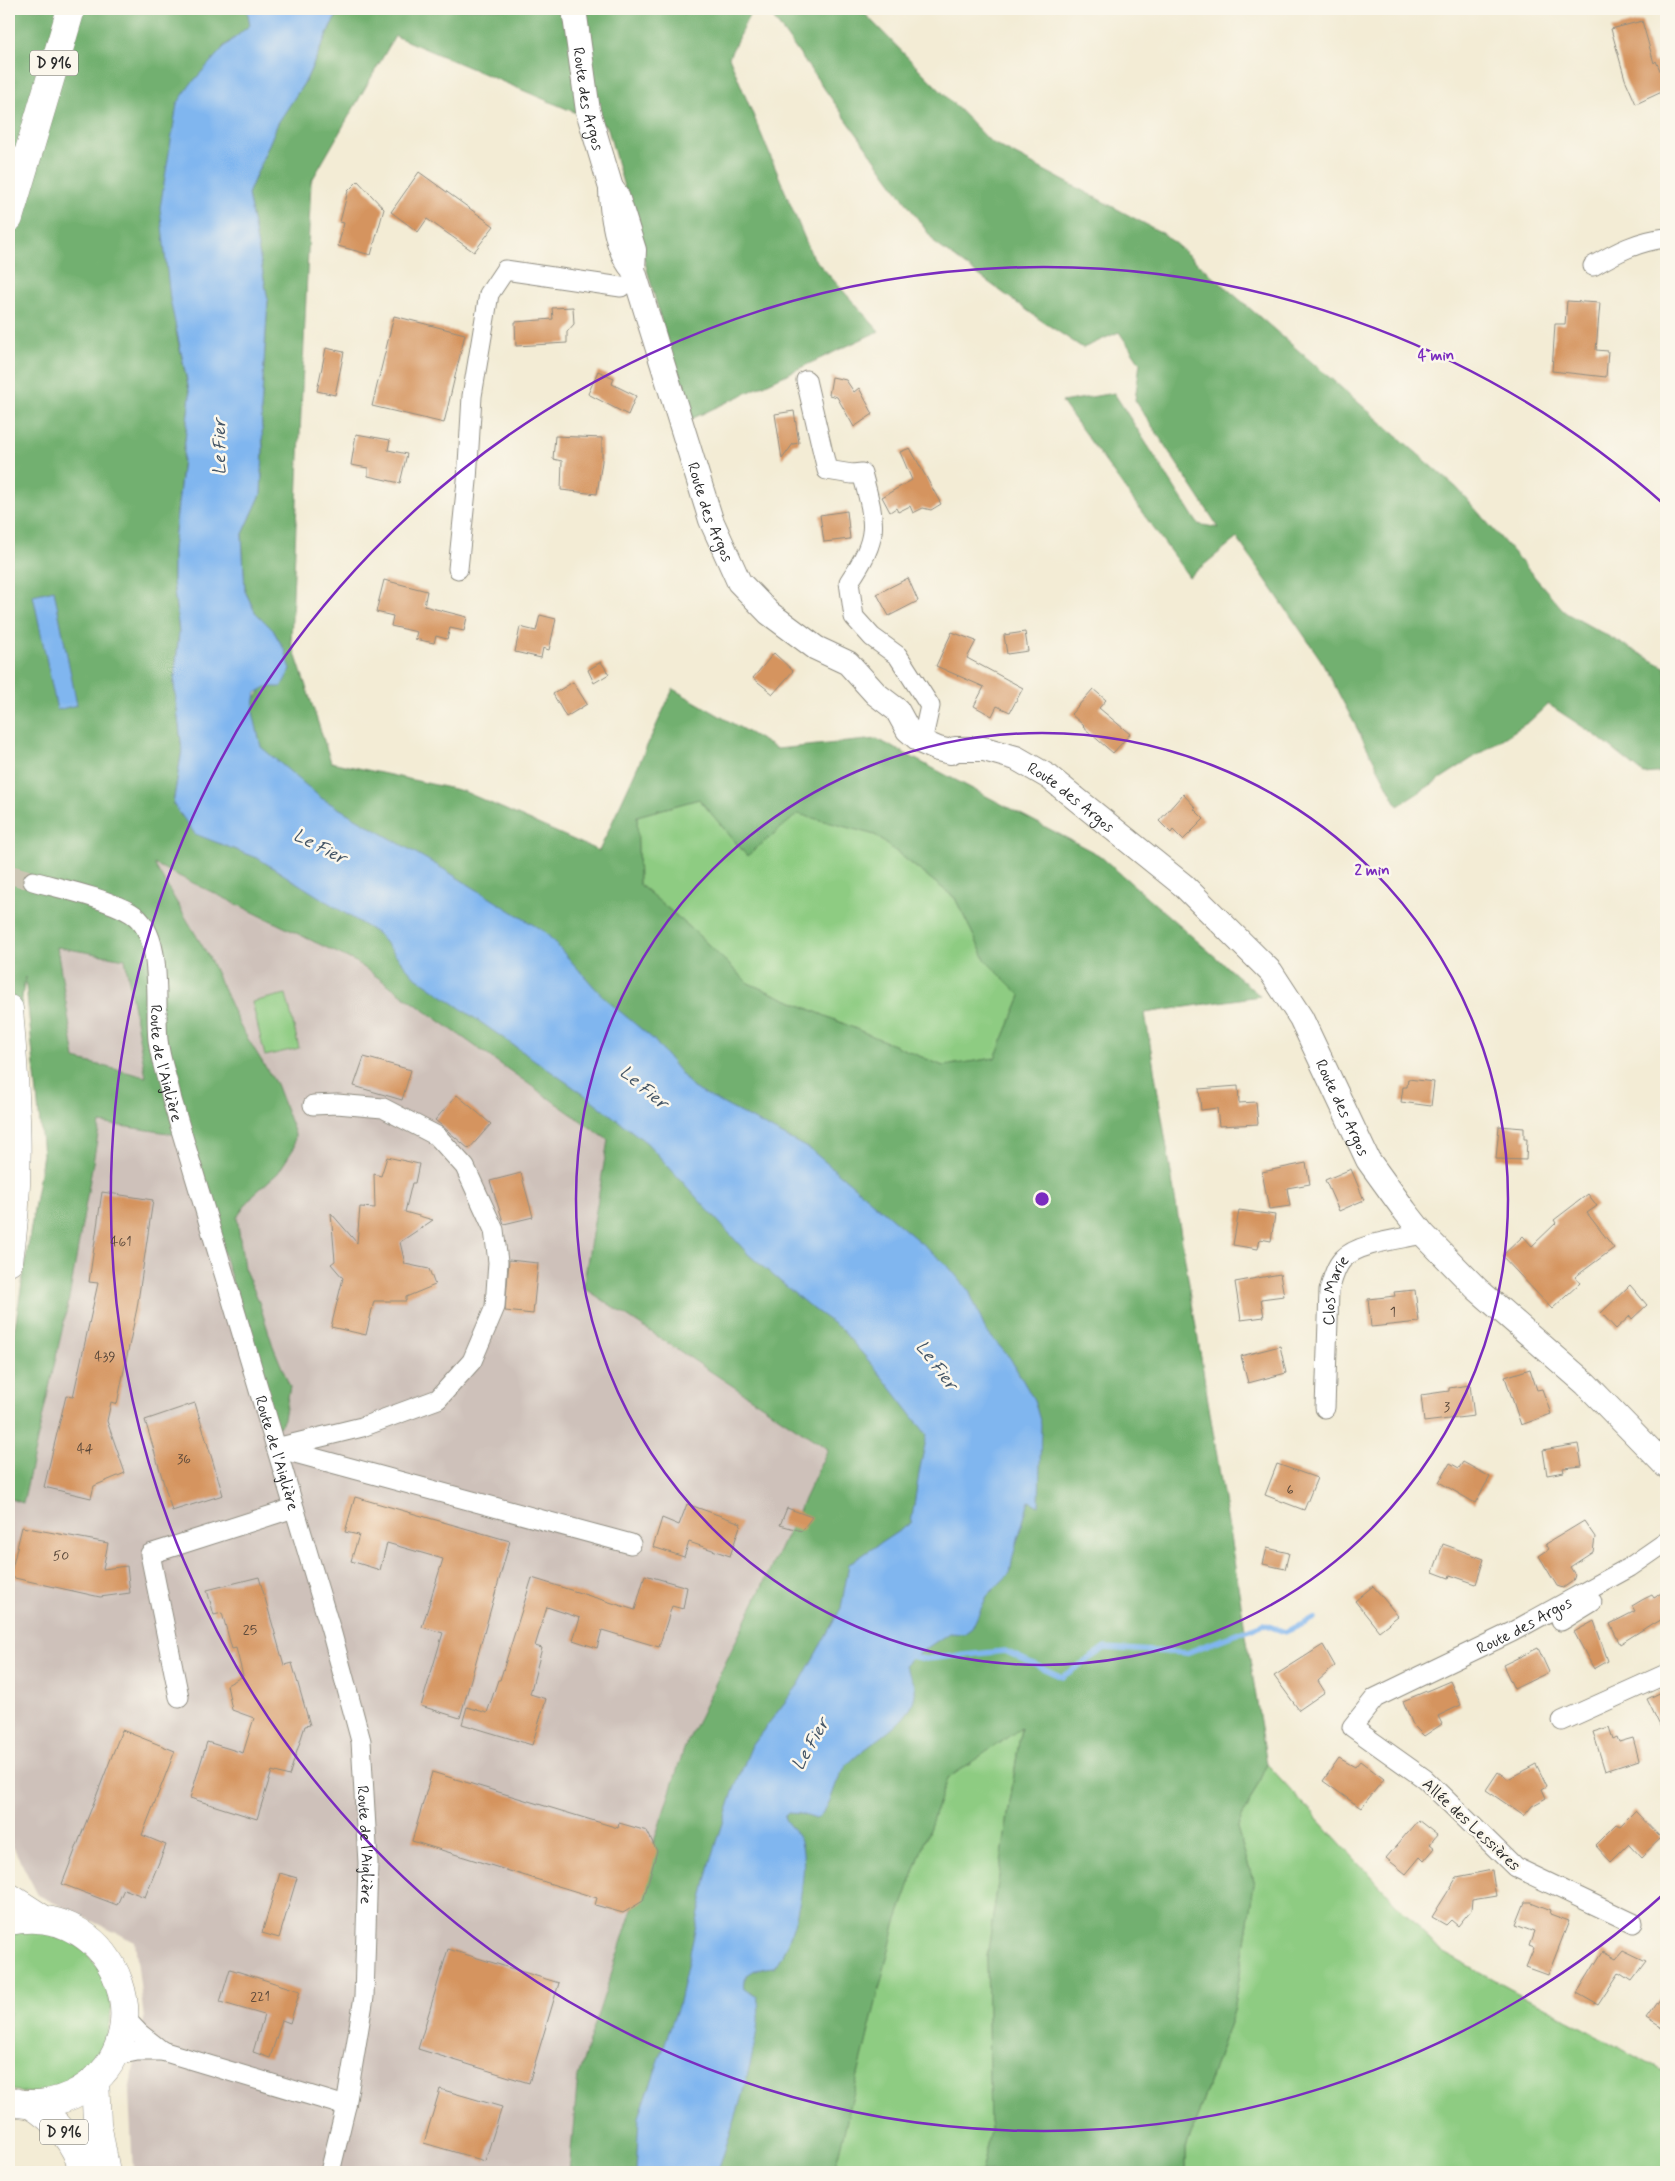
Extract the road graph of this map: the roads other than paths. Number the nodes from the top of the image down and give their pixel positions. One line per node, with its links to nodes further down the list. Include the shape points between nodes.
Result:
1 (71, 9): 3 (main road, D 916)
2 (574, 9): 6 (street, Route des Argos, via 588,111 634,250)
3 (9, 218)
4 (1666, 238): 5 (street, via 1637,243)
5 (1593, 266)
6 (627, 273): 8 (street, via 505,270 489,294 472,396); 9 (street, Route des Argos, via 642,298 711,520 739,582 769,613 816,648 848,663 876,694 881,711 895,729)
7 (806, 380): 9 (street, via 827,470 862,473 871,508 873,537 850,582 854,617 898,656 930,706)
8 (458, 569)
9 (915, 736): 13 (street, Route des Argos, via 938,749 951,752 953,757 1016,758 1049,777 1183,885 1271,972 1301,1018 1368,1160)
10 (33, 881): 16 (street, Route de l'Aiglière, via 108,903 133,914 147,931 156,961 158,1041 169,1086)
11 (9, 1009): 14 (main road, via 18,1129 17,1184)
12 (313, 1105): 16 (street, via 383,1108 437,1136 465,1168 494,1230 498,1262 494,1307 472,1361 438,1399 362,1426)
13 (1423, 1234): 15 (street, Clos Marie, via 1355,1250 1342,1260 1329,1292); 17 (street, Route des Argos, via 1477,1288 1586,1384)
14 (9, 1261)
15 (1325, 1408)
16 (276, 1448): 18 (street, Route de l'Aiglière); 20 (street)
17 (1666, 1466)
18 (294, 1508): 24 (street, via 150,1554); 36 (street, Route de l'Aiglière, via 361,1741 368,1863 364,1997)
19 (1666, 1542): 25 (street, Route des Argos, via 1630,1567 1512,1632)
20 (631, 1544)
21 (1666, 1556): 22 (street)
22 (1561, 1621)
23 (1666, 1674): 26 (street)
24 (179, 1697)
25 (1375, 1698): 30 (street, Allée des Lessières, via 1352,1727 1425,1779 1515,1867)
26 (1562, 1722)
27 (9, 1897): 28 (main road)
28 (43, 1919): 29 (main road); 31 (main road, via 73,1928 102,1950 120,1984)
29 (9, 1921)
30 (1633, 1923)
31 (124, 2017): 32 (street); 33 (main road)
32 (162, 2050): 33 (street); 36 (street)
33 (113, 2056): 34 (main road)
34 (95, 2079): 35 (main road, via 54,2102); 38 (main road, via 97,2123)
35 (19, 2103): 37 (main road, D 916, via 54,2121 67,2136)
36 (346, 2106): 39 (street, Route de l'Aiglière)
37 (84, 2172)
38 (106, 2172)
39 (330, 2172)

